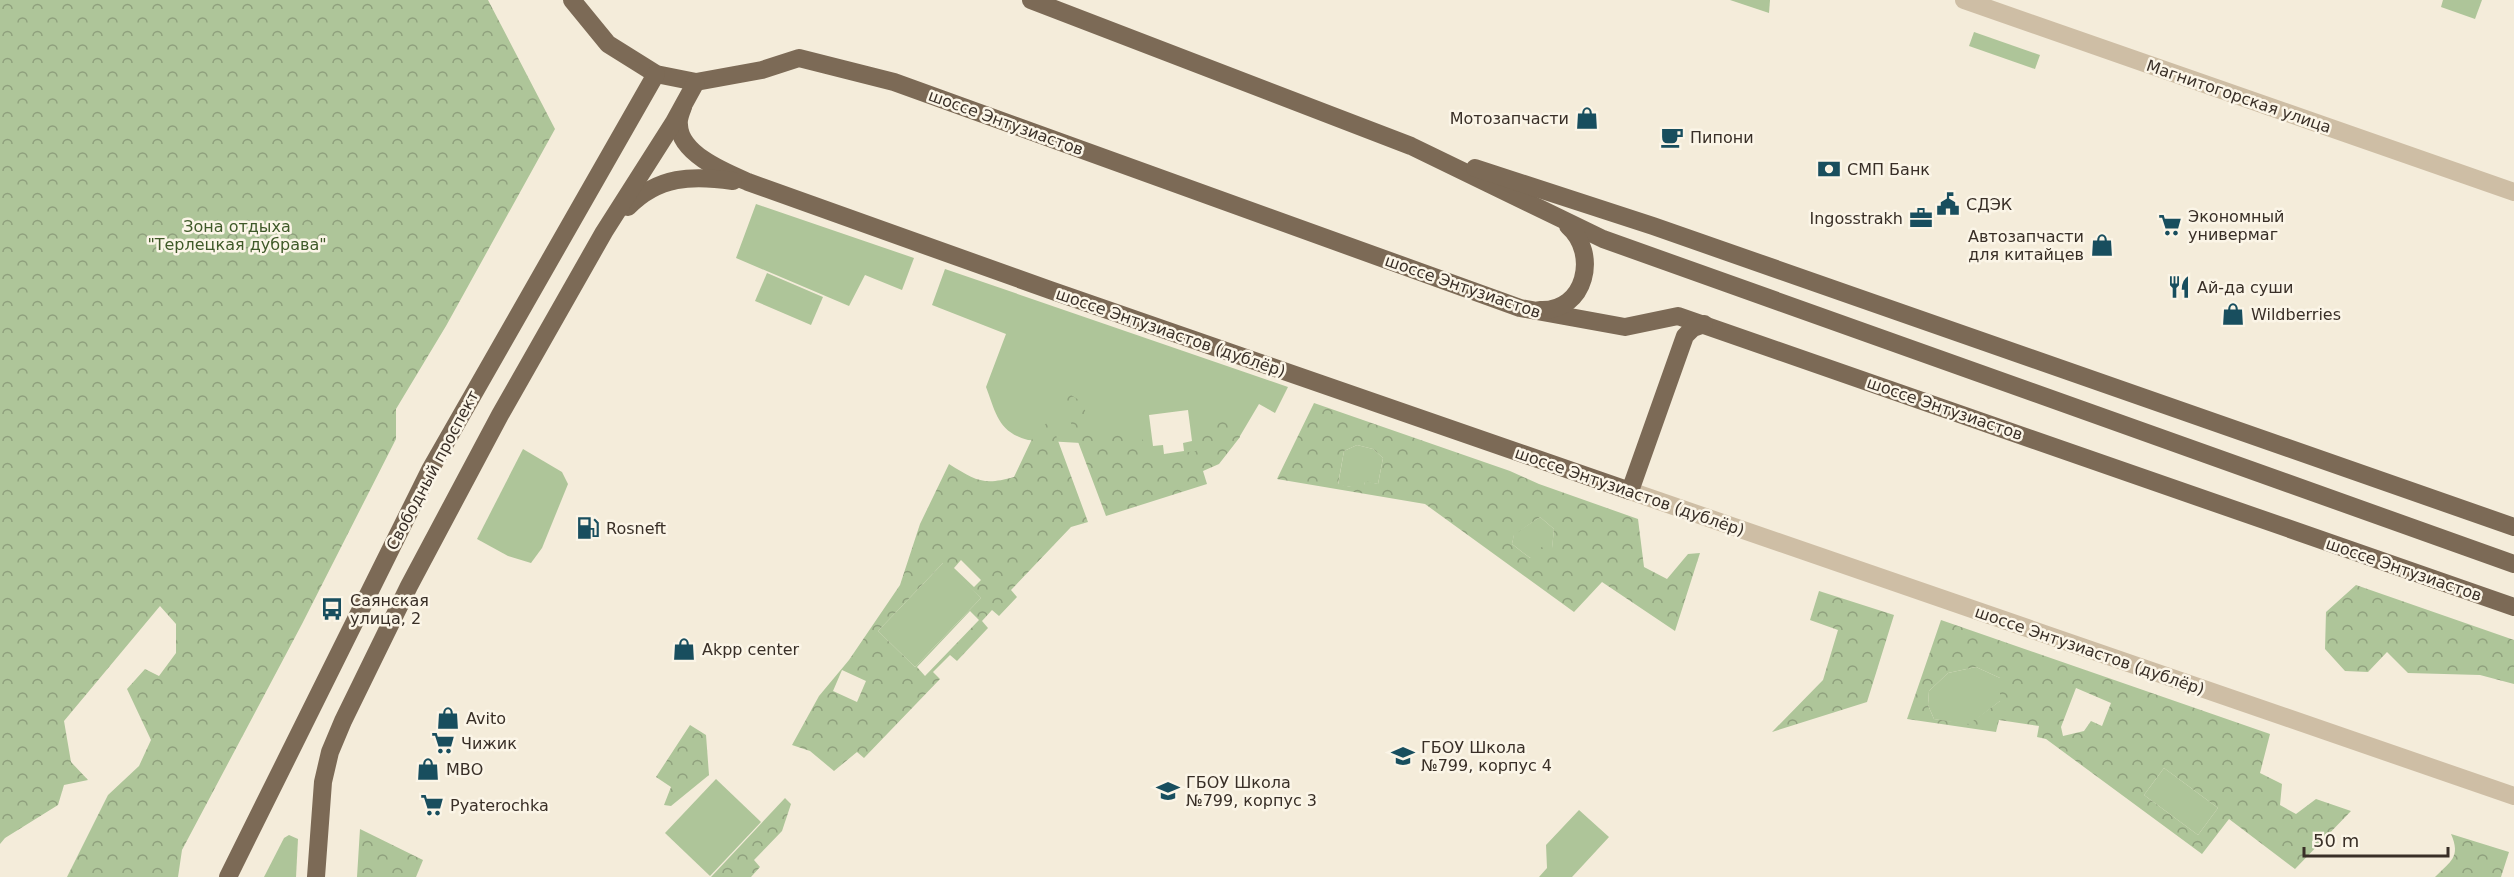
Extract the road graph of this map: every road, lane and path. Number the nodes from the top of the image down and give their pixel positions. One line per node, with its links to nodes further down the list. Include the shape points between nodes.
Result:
1 (573, 0): 4 (main road, шоссе Энтузиастов, via 608,44)
2 (1031, 0): 7 (main road)
3 (1964, 0): 9 (street, Магнитогорская улица)
4 (656, 74): 5 (main road, шоссе Энтузиастов); 21 (main road, Свободный проспект, via 429,470)
5 (696, 82): 6 (main road, Свободный проспект); 12 (main road, шоссе Энтузиастов, via 762,70 799,58 894,82)
6 (683, 107): 8 (main road, шоссе Энтузиастов (дублёр), via 678,122 687,144 708,163); 11 (main road, Свободный проспект)
7 (1411, 146): 10 (main road); 17 (main road, via 1653,226)
8 (748, 183): 11 (main road, шоссе Энтузиастов (дублёр), via 695,177 655,186 636,199); 16 (main road, шоссе Энтузиастов (дублёр))
9 (2514, 192)
10 (1555, 218): 12 (main road, via 1566,223 1581,240 1586,263 1581,286 1555,308); 18 (main road)
11 (604, 232): 22 (main road, Свободный проспект, via 500,415 343,721 323,782)
12 (1520, 308): 13 (main road, шоссе Энтузиастов, via 1625,327)
13 (1678, 316): 14 (main road, шоссе Энтузиастов); 15 (main road)
14 (1704, 324): 15 (main road, via 1692,328); 19 (main road, шоссе Энтузиастов)
15 (1685, 336): 16 (main road)
16 (1630, 491): 20 (street, шоссе Энтузиастов (дублёр))
17 (2514, 526)
18 (2514, 564)
19 (2514, 607)
20 (2514, 796)
21 (228, 877)
22 (316, 877)

